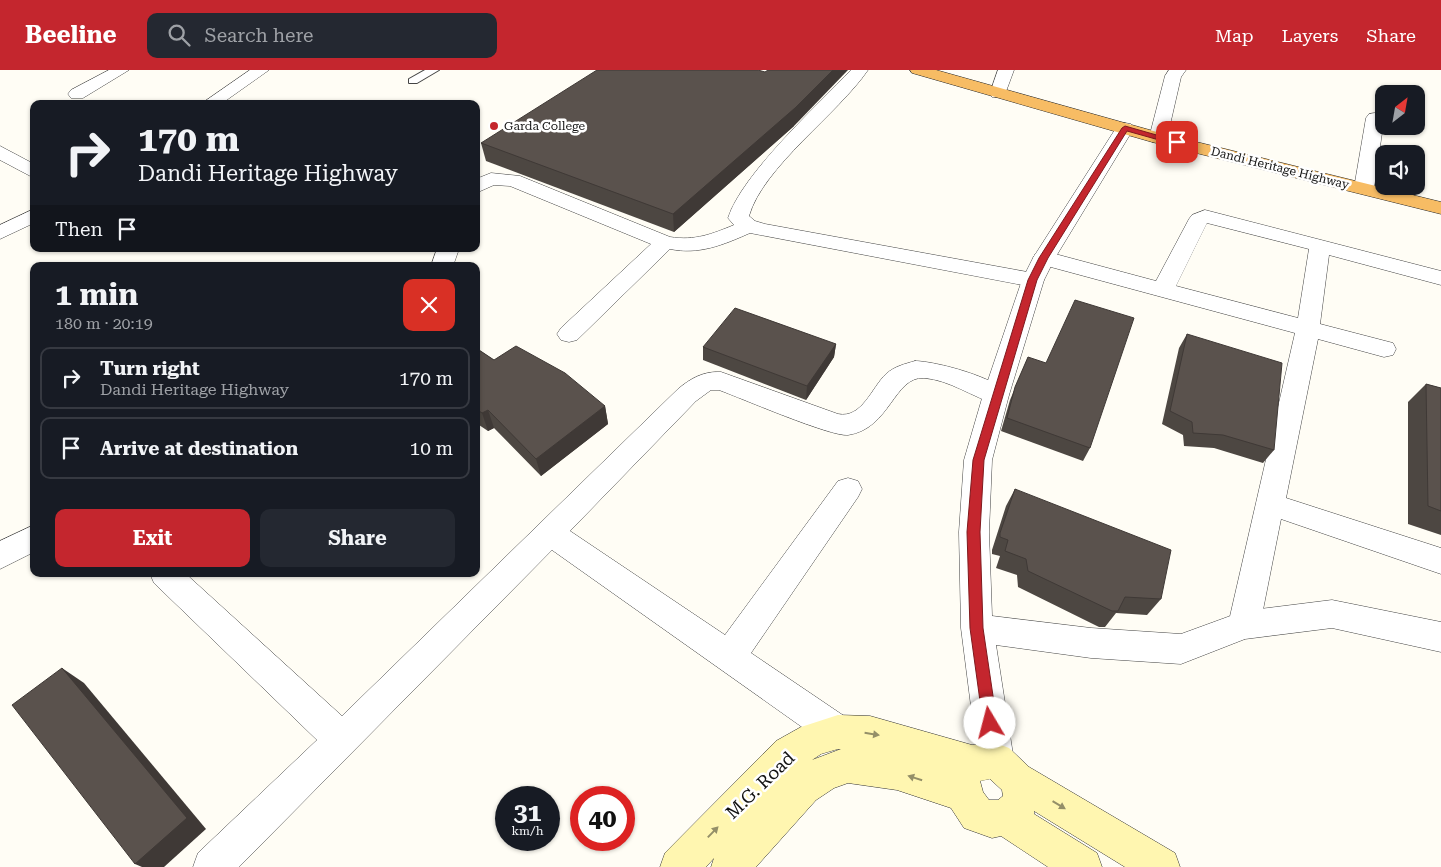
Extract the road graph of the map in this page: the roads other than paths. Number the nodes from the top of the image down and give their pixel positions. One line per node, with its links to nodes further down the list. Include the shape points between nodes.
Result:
1 (121, 70): 10 (street)
2 (261, 70): 11 (street)
3 (433, 70): 8 (lane)
4 (860, 70): 21 (street, via 766,171 741,208 738,218)
5 (918, 70): 9 (highway, Dandi Heritage Highway)
6 (1006, 70): 9 (street)
7 (1178, 70): 14 (street, via 1173,76)
8 (413, 81)
9 (998, 93): 13 (highway, Dandi Heritage Highway)
10 (77, 94)
11 (215, 100)
12 (1375, 118): 18 (street)
13 (1125, 128): 14 (highway, Dandi Heritage Highway); 25 (street)
14 (1158, 138): 18 (highway, Dandi Heritage Highway)
15 (0, 152): 16 (street)
16 (30, 170)
17 (480, 185): 23 (street, via 491,179 513,180)
18 (1364, 188): 19 (highway, Dandi Heritage Highway)
19 (1441, 208)
20 (30, 217): 22 (street)
21 (748, 226): 23 (street, via 702,246 685,247); 25 (street)
22 (0, 233)
23 (666, 242): 29 (street)
24 (1320, 246): 26 (street); 27 (street, via 1204,216 1199,219); 28 (street)
25 (1038, 269): 27 (street); 31 (street)
26 (1441, 278)
27 (1162, 289): 28 (street)
28 (1308, 328): 30 (street); 33 (street)
29 (569, 334)
30 (1384, 349)
31 (996, 395): 34 (street, via 932,370 914,370 898,374 866,416 850,425 834,423 721,381 710,380 687,394); 40 (street, via 978,460 974,532)
32 (848, 489): 42 (street)
33 (1270, 504): 37 (street); 39 (street)
34 (549, 532): 42 (street); 44 (street)
35 (30, 539): 36 (street)
36 (0, 556)
37 (1441, 561)
38 (168, 577): 44 (street)
39 (1244, 625): 40 (street, via 1181,649 1090,643); 41 (street, via 1332,614)
40 (977, 628): 45 (street)
41 (1441, 637)
42 (728, 658): 43 (street)
43 (838, 732): 45 (main road, M.G. Road, one-way to 45, via 870,733); 46 (main road, M.G. Road, via 813,739 789,754)
44 (342, 740): 49 (street)
45 (986, 774): 47 (main road, M.G. Road, one-way to 47, via 897,772 848,765 824,773 803,787); 48 (main road, via 1021,795 1018,809); 48 (main road, via 972,810 990,820); 53 (main road, M.G. Road, one-way to 53)
46 (751, 792): 47 (main road); 50 (main road, M.G. Road, one-way to 46)
47 (776, 817): 51 (main road, M.G. Road)
48 (1008, 819): 52 (main road)
49 (212, 867)
50 (679, 867)
51 (730, 867)
52 (1083, 867)
53 (1161, 867)

